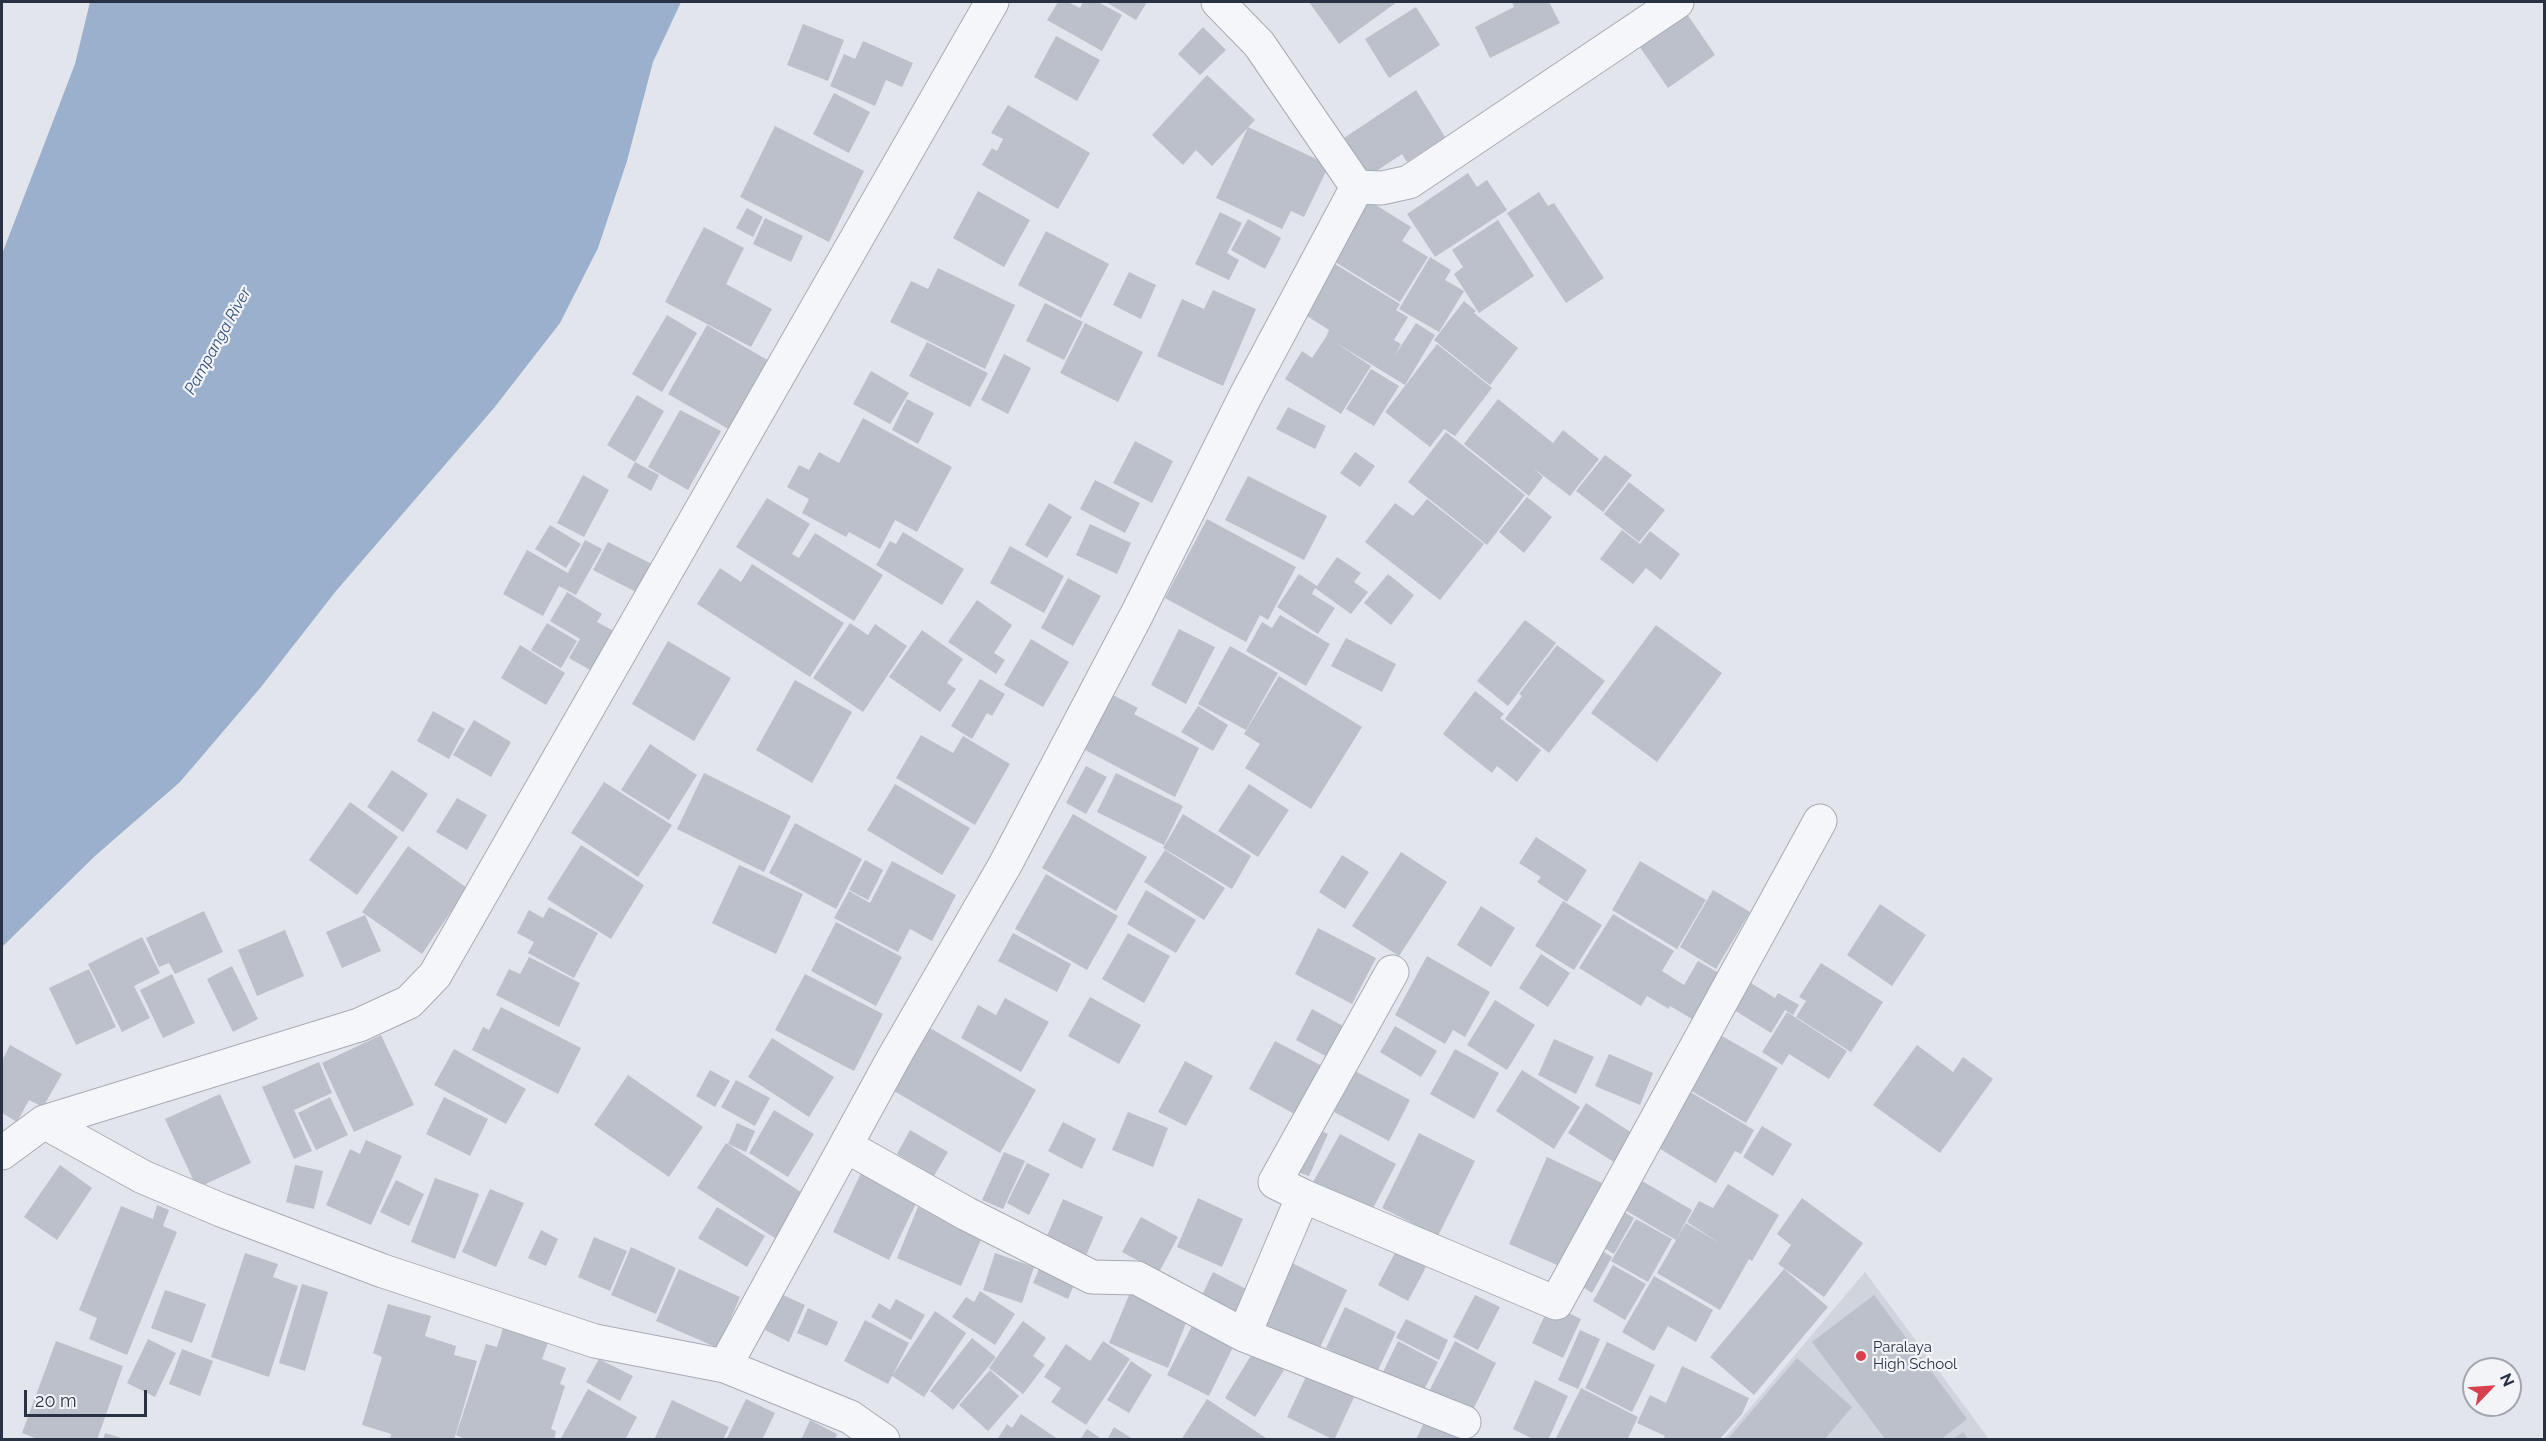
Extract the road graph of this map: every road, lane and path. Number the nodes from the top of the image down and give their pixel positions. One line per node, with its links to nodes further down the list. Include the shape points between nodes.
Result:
1 (992, 2): 7 (street, via 435,975 409,1002 359,1025)
2 (1218, 2): 4 (street, via 1259,44)
3 (1677, 2): 4 (street, via 1410,182 1382,188)
4 (1358, 187): 8 (street, via 1245,397 1010,855)
5 (1820, 821): 10 (street, via 1556,1303)
6 (1392, 972): 10 (street, via 1275,1182)
7 (44, 1122): 9 (street); 12 (street, via 143,1177 383,1271 595,1341)
8 (846, 1146): 11 (street, via 967,1214 1092,1277 1137,1278); 12 (street)
9 (2, 1153)
10 (1303, 1196): 11 (street)
11 (1244, 1335): 13 (street)
12 (725, 1366): 14 (street, via 850,1417)
13 (1464, 1422)
14 (883, 1440)

